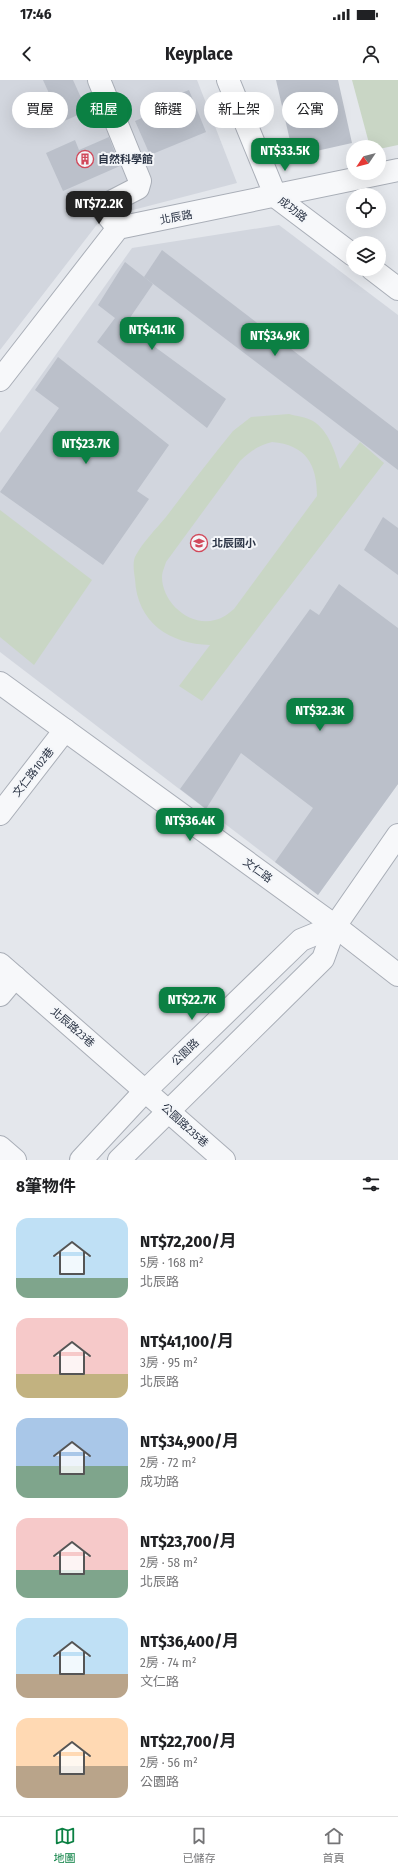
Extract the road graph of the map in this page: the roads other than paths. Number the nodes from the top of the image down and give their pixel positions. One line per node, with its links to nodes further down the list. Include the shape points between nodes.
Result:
1 (99, 80): 5 (street, via 140,181 138,188 109,203 104,211)
2 (228, 80): 4 (street, 成功路)
3 (398, 170): 4 (street, 北辰路)
4 (276, 197): 5 (street, 北辰路); 6 (street, 成功路)
5 (118, 228): 9 (street)
6 (346, 250)
7 (381, 276): 8 (street)
8 (398, 289)
9 (0, 380)
10 (0, 683): 11 (street, 文仁路)
11 (65, 730): 12 (street, 文仁路102巷); 14 (street, 文仁路)
12 (0, 814)
13 (398, 835): 14 (street)
14 (334, 926): 16 (street, 文仁路); 18 (street, 公園路, via 301,940); 19 (street, via 323,959)
15 (7, 970): 17 (street); 18 (street, 北辰路23巷)
16 (398, 975)
17 (0, 994)
18 (146, 1090): 19 (street, 公園路235巷); 22 (street, 公園路)
19 (169, 1110): 23 (street); 24 (street, 公園路235巷)
20 (0, 1147): 21 (street)
21 (16, 1160)
22 (81, 1160)
23 (119, 1160)
24 (224, 1160)

